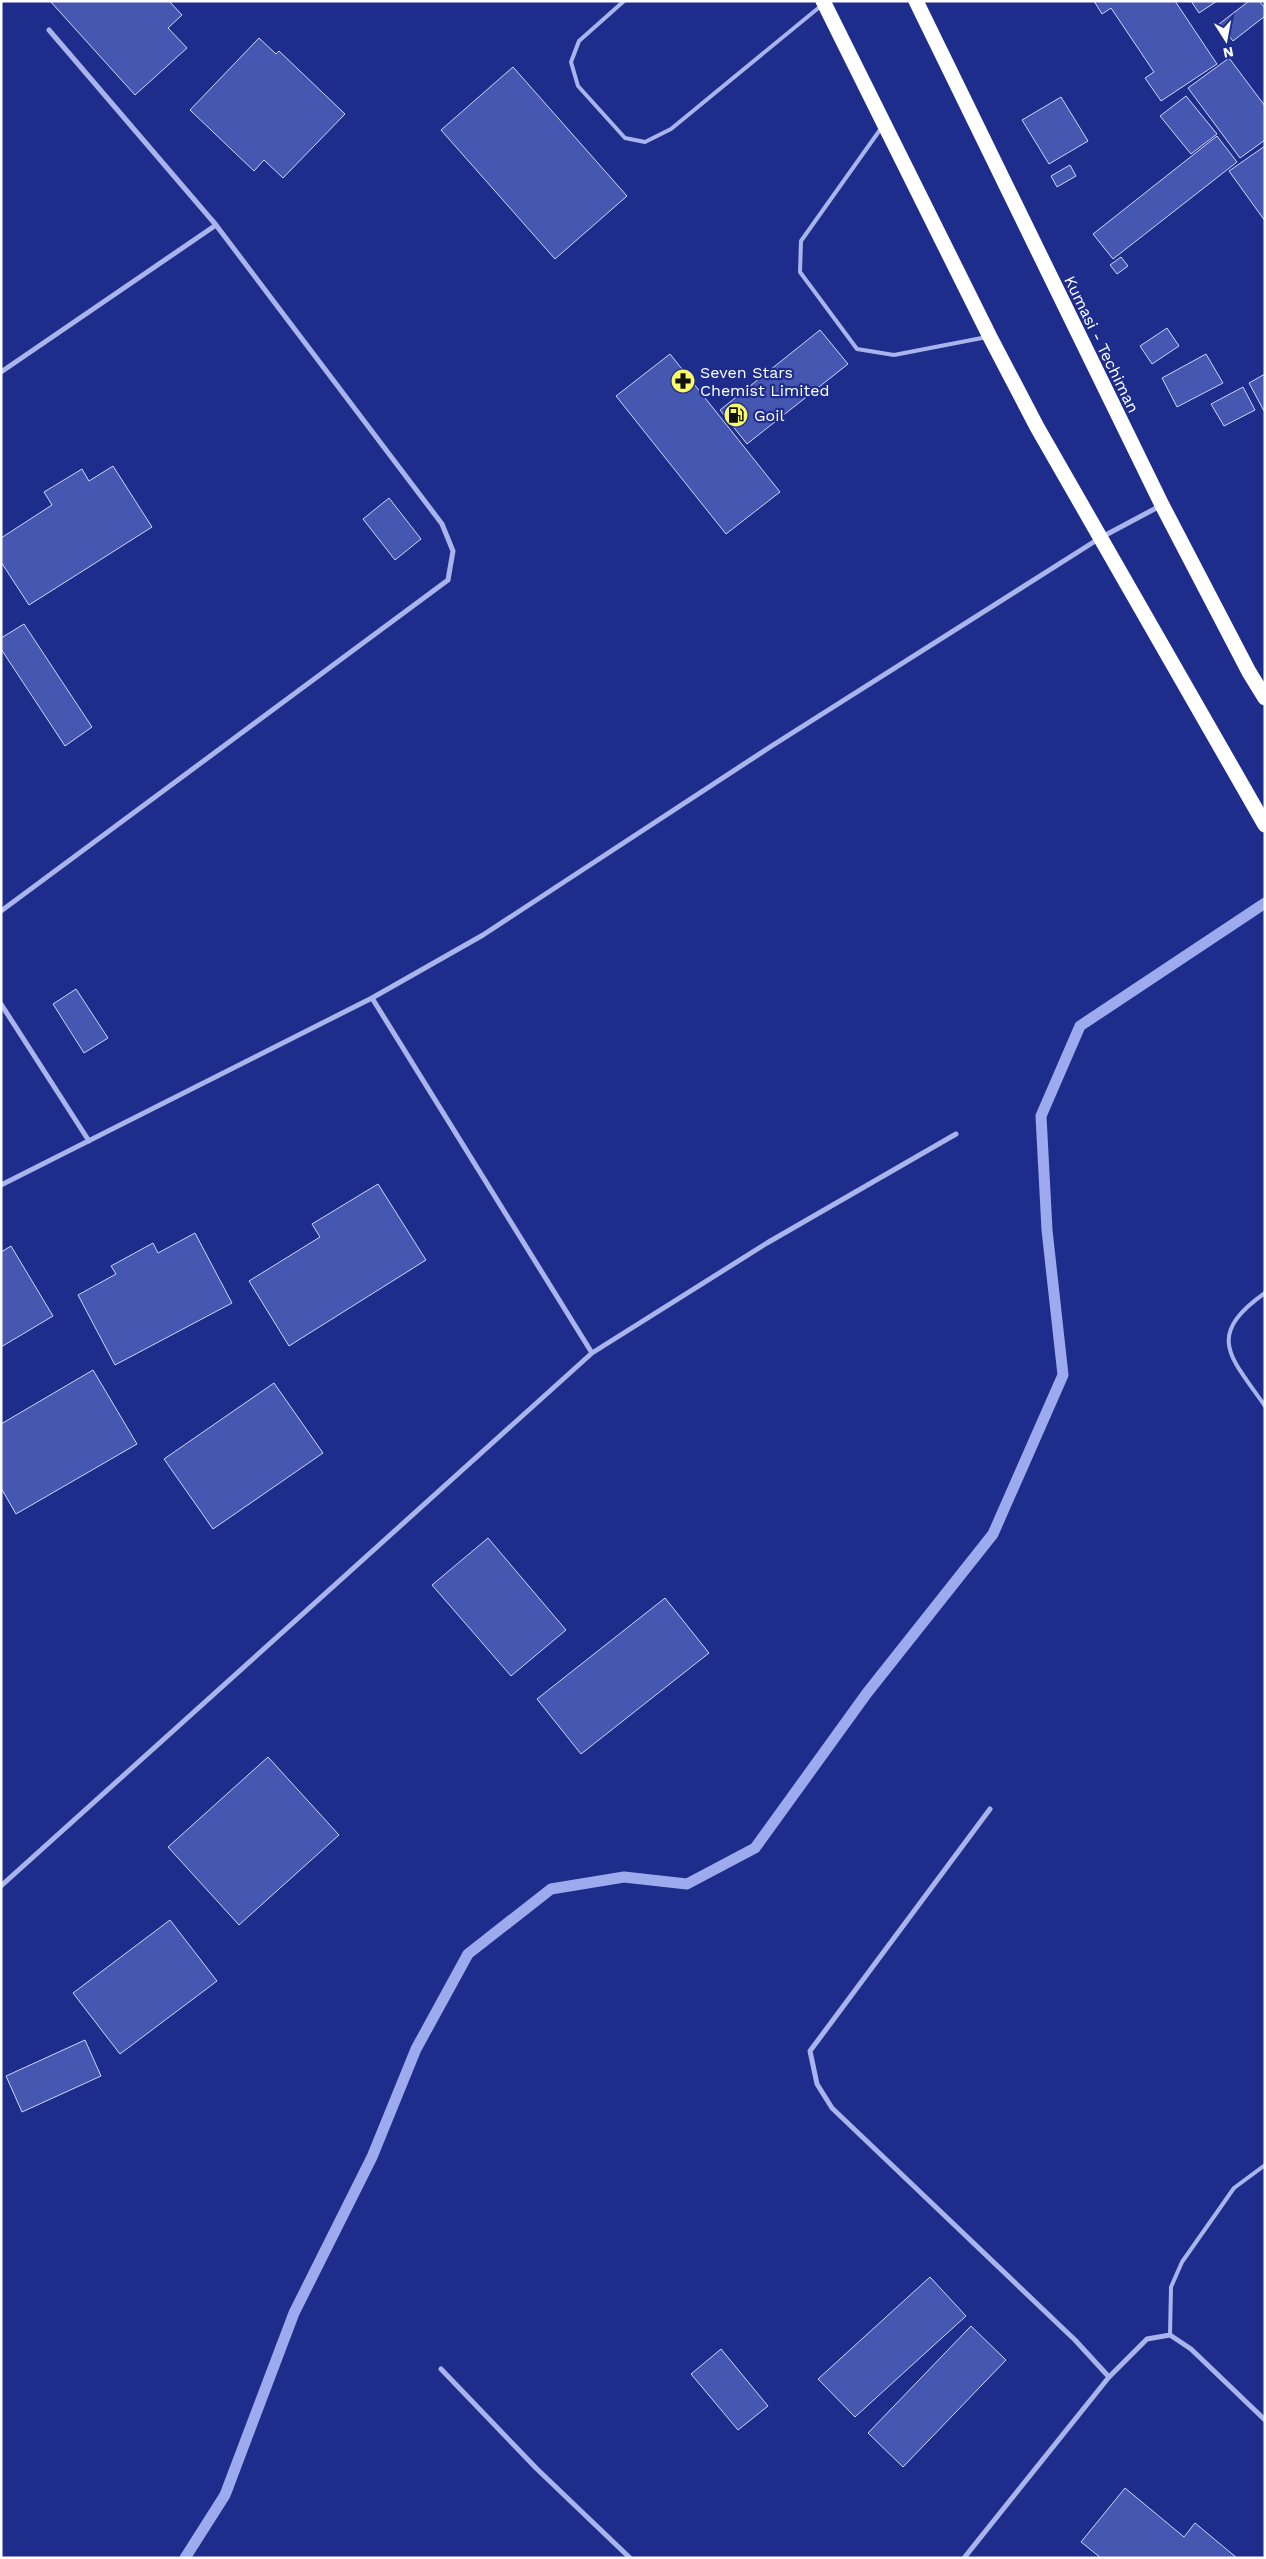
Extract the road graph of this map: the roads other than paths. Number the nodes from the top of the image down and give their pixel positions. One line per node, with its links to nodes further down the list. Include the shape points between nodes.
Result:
1 (624, 1): 3 (lane, via 579,41 571,62 578,86 625,138 645,142 671,130)
2 (916, 1): 9 (highway, Kumasi - Techiman)
3 (823, 2): 5 (highway)
4 (49, 30): 6 (street)
5 (884, 126): 7 (highway); 7 (lane, via 801,241 800,272 858,349 894,355)
6 (216, 224): 8 (street); 13 (street, via 442,524 453,551 448,580)
7 (990, 337): 10 (highway)
8 (1, 372)
9 (1162, 505): 10 (street); 11 (highway, Kumasi - Techiman, via 1248,672)
10 (1100, 538): 12 (highway); 14 (street, via 770,747 483,935)
11 (1265, 698)
12 (1265, 825)
13 (1, 911)
14 (372, 998): 17 (street); 20 (street)
15 (1, 1004): 17 (street)
16 (956, 1134): 20 (street, via 767,1242)
17 (89, 1141): 18 (street)
18 (1, 1185)
19 (1265, 1293): 21 (lane, via 1244,1307 1227,1338 1231,1357)
20 (592, 1353): 23 (street)
21 (1265, 1406)
22 (990, 1809): 27 (street, via 810,2051 813,2068 817,2084 832,2108 1075,2340)
23 (1, 1886)
24 (1265, 2165): 25 (lane, via 1234,2188 1182,2262 1170,2286)
25 (1170, 2335): 27 (street, via 1147,2339); 28 (street, via 1191,2349)
26 (441, 2369): 29 (street, via 537,2469)
27 (1109, 2377): 30 (street)
28 (1265, 2420)
29 (630, 2558)
30 (964, 2558)

